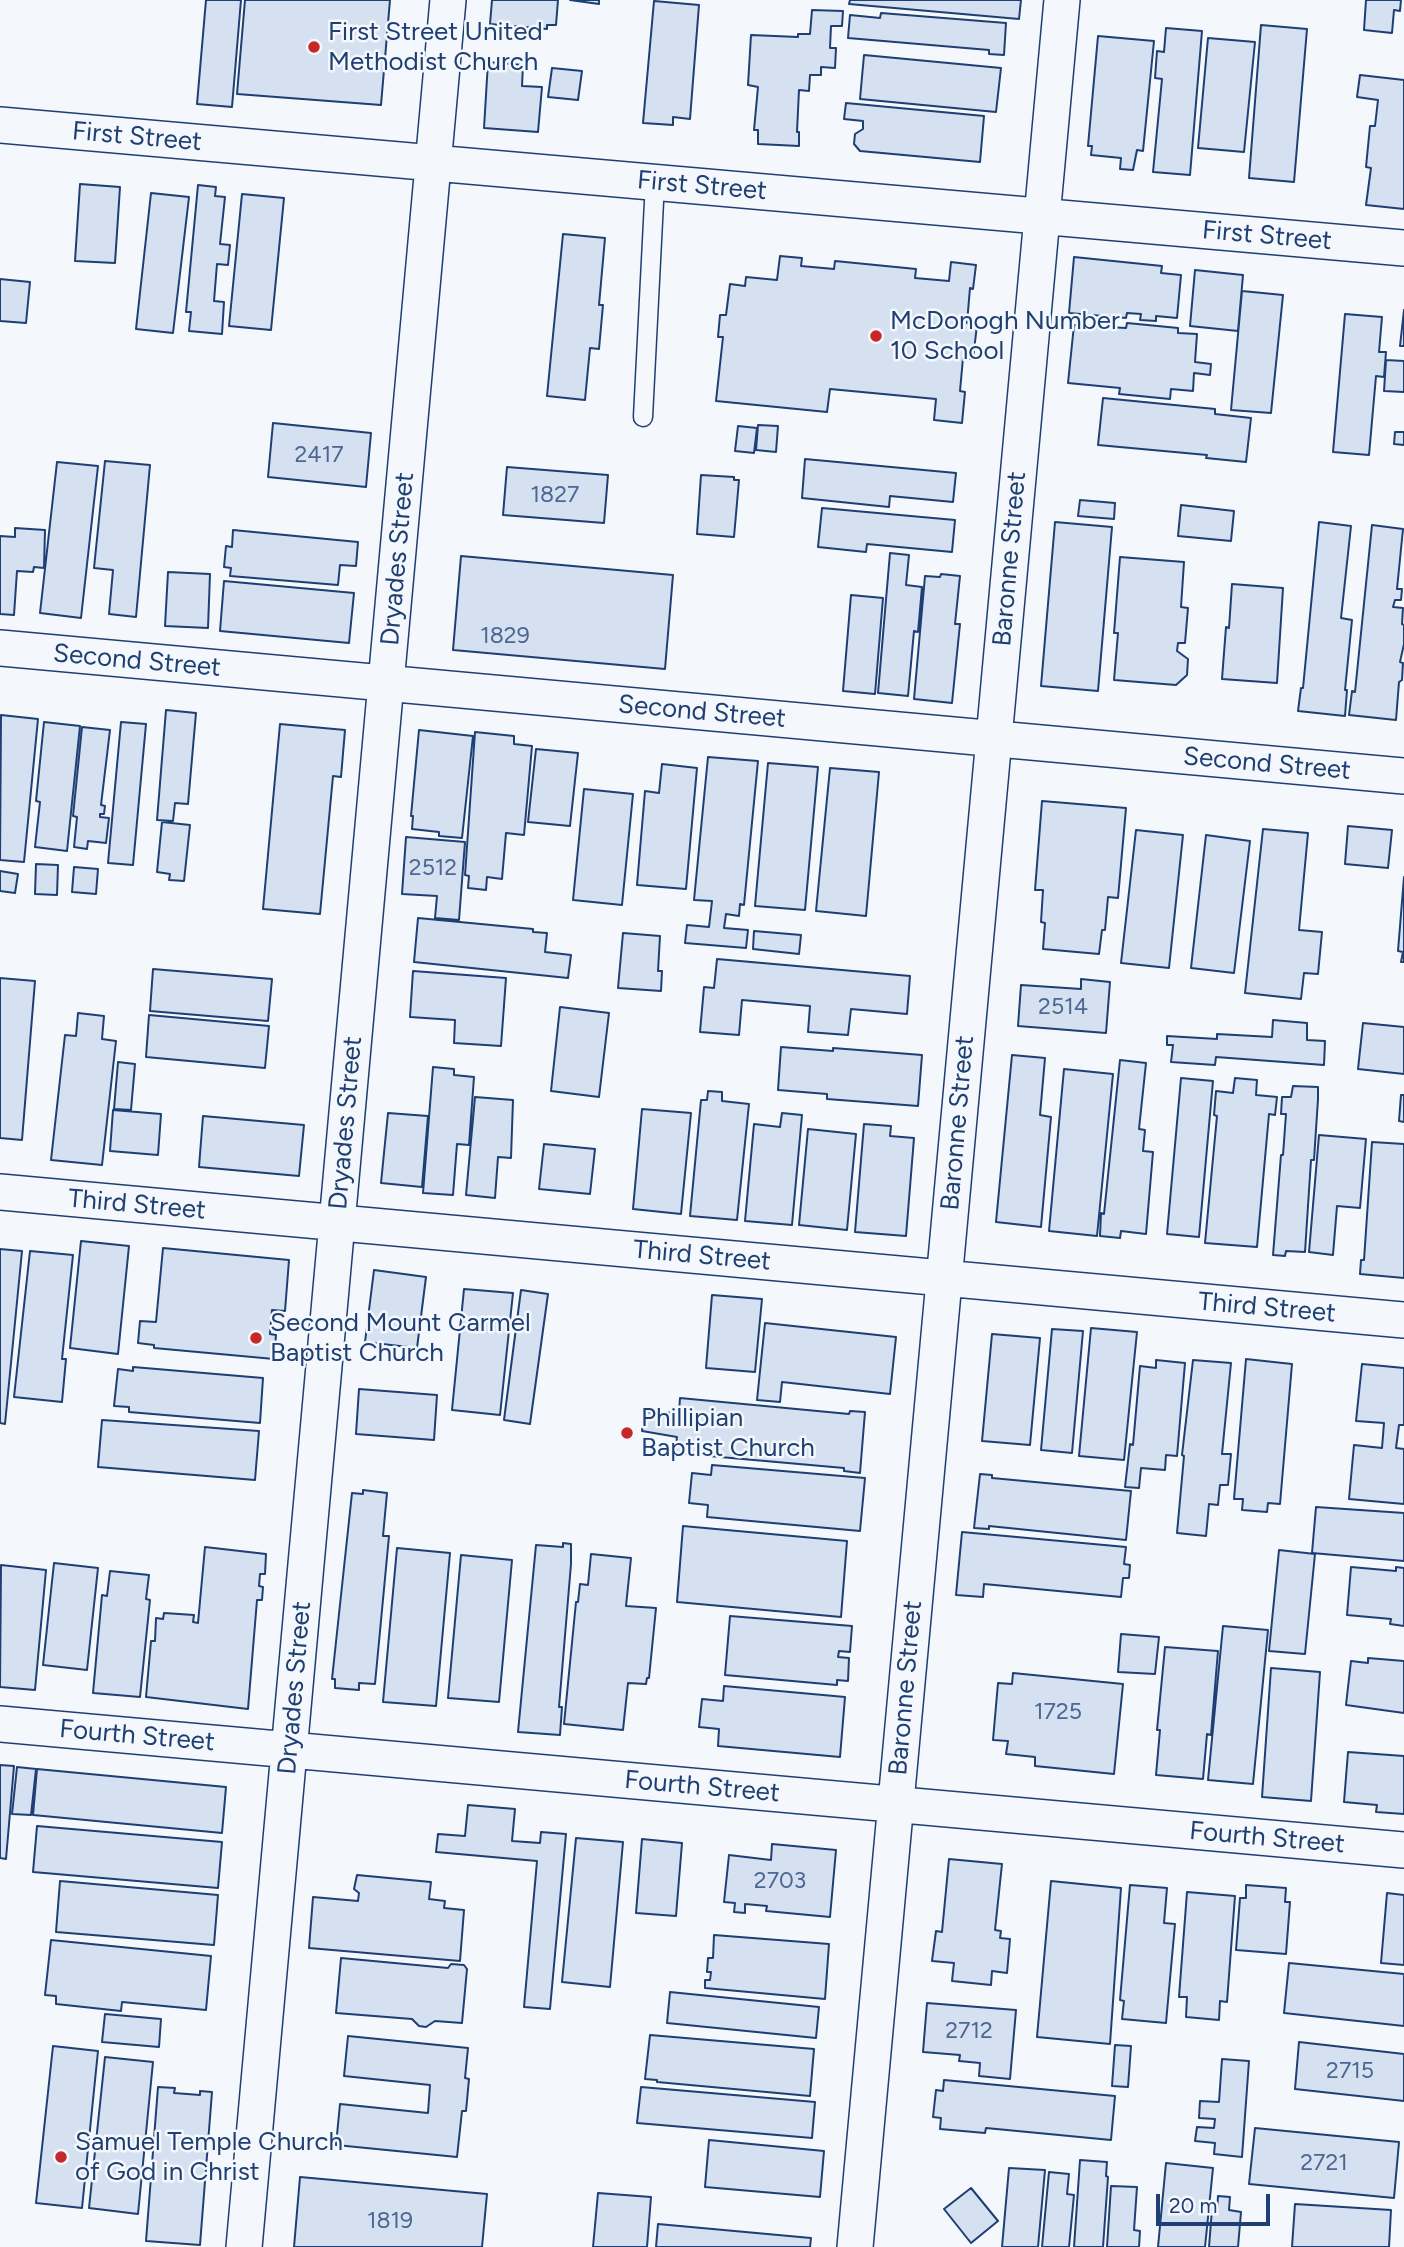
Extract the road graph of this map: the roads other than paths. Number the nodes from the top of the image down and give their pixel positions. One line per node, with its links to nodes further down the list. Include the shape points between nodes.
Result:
1 (449, 0): 4 (street, Dryades Street)
2 (1062, 0): 6 (street, Baronne Street)
3 (0, 125): 4 (street, First Street)
4 (434, 163): 5 (street, First Street); 10 (street, Dryades Street)
5 (655, 182): 6 (street, First Street); 8 (lane)
6 (1041, 216): 7 (street, First Street); 11 (street, Baronne Street)
7 (1404, 248)
8 (643, 417)
9 (0, 648): 10 (street, Second Street)
10 (386, 683): 11 (street, Second Street); 14 (street, Dryades Street)
11 (993, 738): 12 (street, Second Street); 15 (street, Baronne Street)
12 (1404, 776)
13 (0, 1192): 14 (street, Third Street)
14 (337, 1223): 15 (street, Third Street); 18 (street, Dryades Street)
15 (944, 1278): 16 (street, Third Street); 19 (street, Baronne Street)
16 (1404, 1320)
17 (0, 1724): 18 (street, Fourth Street)
18 (289, 1750): 19 (street, Fourth Street); 21 (street, Dryades Street)
19 (895, 1804): 20 (street, Fourth Street); 22 (street, Baronne Street)
20 (1404, 1850)
21 (244, 2247)
22 (855, 2247)

